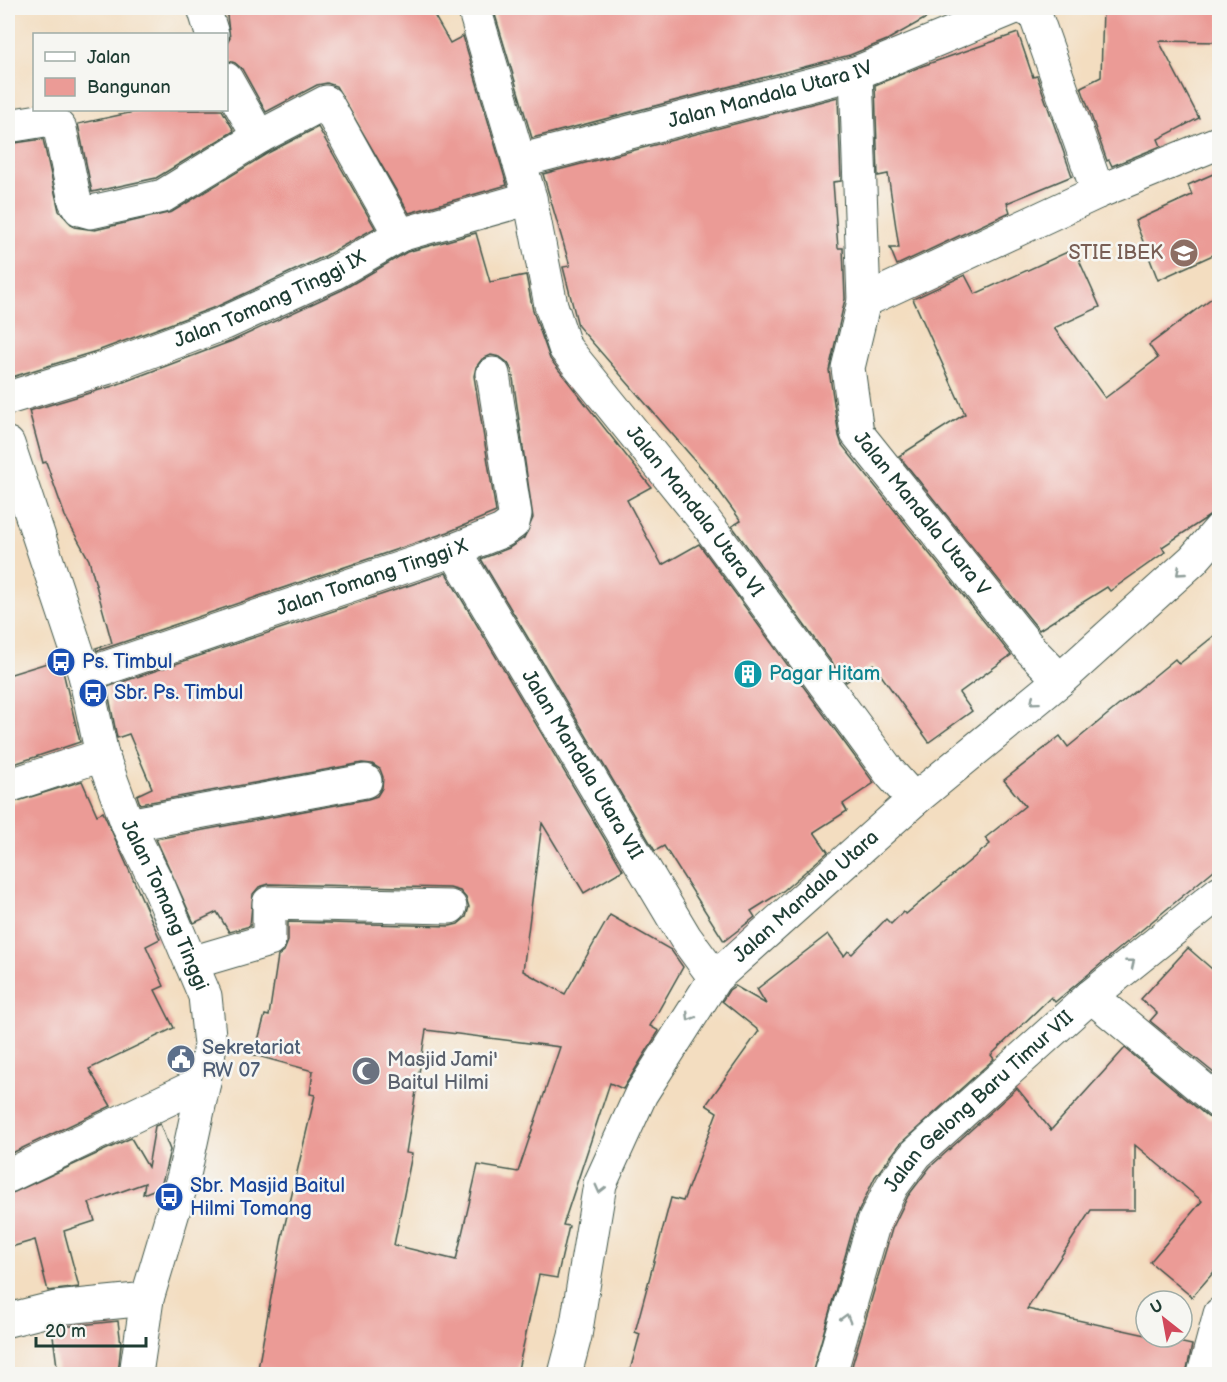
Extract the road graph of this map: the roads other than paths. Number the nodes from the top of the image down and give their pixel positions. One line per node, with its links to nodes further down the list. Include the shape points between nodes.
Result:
1 (204, 8): 5 (street)
2 (474, 8): 11 (street, Jalan Mandala Utara VI)
3 (1012, 8): 6 (street, Jalan Mandala Utara IV)
4 (1024, 8): 12 (street, via 1035,14)
5 (212, 33)
6 (856, 73): 11 (street, Jalan Mandala Utara IV); 15 (street, Jalan Mandala Utara V)
7 (228, 83): 9 (street)
8 (8, 126): 9 (street, via 51,119 56,123 75,201 80,209 91,212 163,196)
9 (259, 137): 14 (street, via 326,102)
10 (1220, 142): 12 (street)
11 (519, 161): 13 (street, Jalan Mandala Utara VI)
12 (1098, 192): 15 (street)
13 (530, 198): 14 (street, Jalan Tomang Tinggi IX); 26 (street, Jalan Mandala Utara VI, via 551,305 565,348 705,521 890,773)
14 (400, 235): 17 (street, Jalan Tomang Tinggi IX, via 334,273 225,323 106,368)
15 (864, 301): 22 (street, Jalan Mandala Utara V, via 848,368 857,433 1031,650)
16 (493, 374): 20 (street, Jalan Tomang Tinggi X, via 515,514 513,523 502,531)
17 (8, 398)
18 (8, 444): 21 (street, Jalan Tomang Tinggi)
19 (1220, 529): 22 (street, Jalan Mandala Utara, one-way to 22, via 1193,560)
20 (454, 550): 21 (street, Jalan Tomang Tinggi X); 31 (street, Jalan Mandala Utara VII, via 685,937)
21 (84, 675): 23 (street, Jalan Tomang Tinggi)
22 (1060, 680): 26 (street, Jalan Mandala Utara, one-way to 26)
23 (102, 755): 25 (street); 27 (street, Jalan Tomang Tinggi)
24 (365, 781): 27 (street)
25 (8, 786)
26 (914, 800): 31 (street, Jalan Mandala Utara)
27 (128, 825): 30 (street, Jalan Tomang Tinggi)
28 (1220, 892): 32 (street, Jalan Gelong Baru Timur VII, one-way to 28)
29 (450, 907): 30 (street, via 269,903 269,940)
30 (191, 963): 33 (street, Jalan Tomang Tinggi, via 205,996 210,1045)
31 (715, 978): 40 (street, Jalan Mandala Utara, one-way to 40, via 641,1094 600,1184)
32 (1091, 996): 34 (street); 41 (street, Jalan Gelong Baru Timur VII, one-way to 32, via 874,1222 892,1186 924,1146)
33 (204, 1082): 35 (street); 36 (street, Jalan Tomang Tinggi, via 184,1175)
34 (1220, 1103)
35 (8, 1176)
36 (147, 1299): 38 (street, via 56,1308); 39 (street, Jalan Tomang Tinggi)
37 (1220, 1314): 42 (street)
38 (8, 1320)
39 (136, 1374)
40 (565, 1374)
41 (830, 1374)
42 (1203, 1374)

